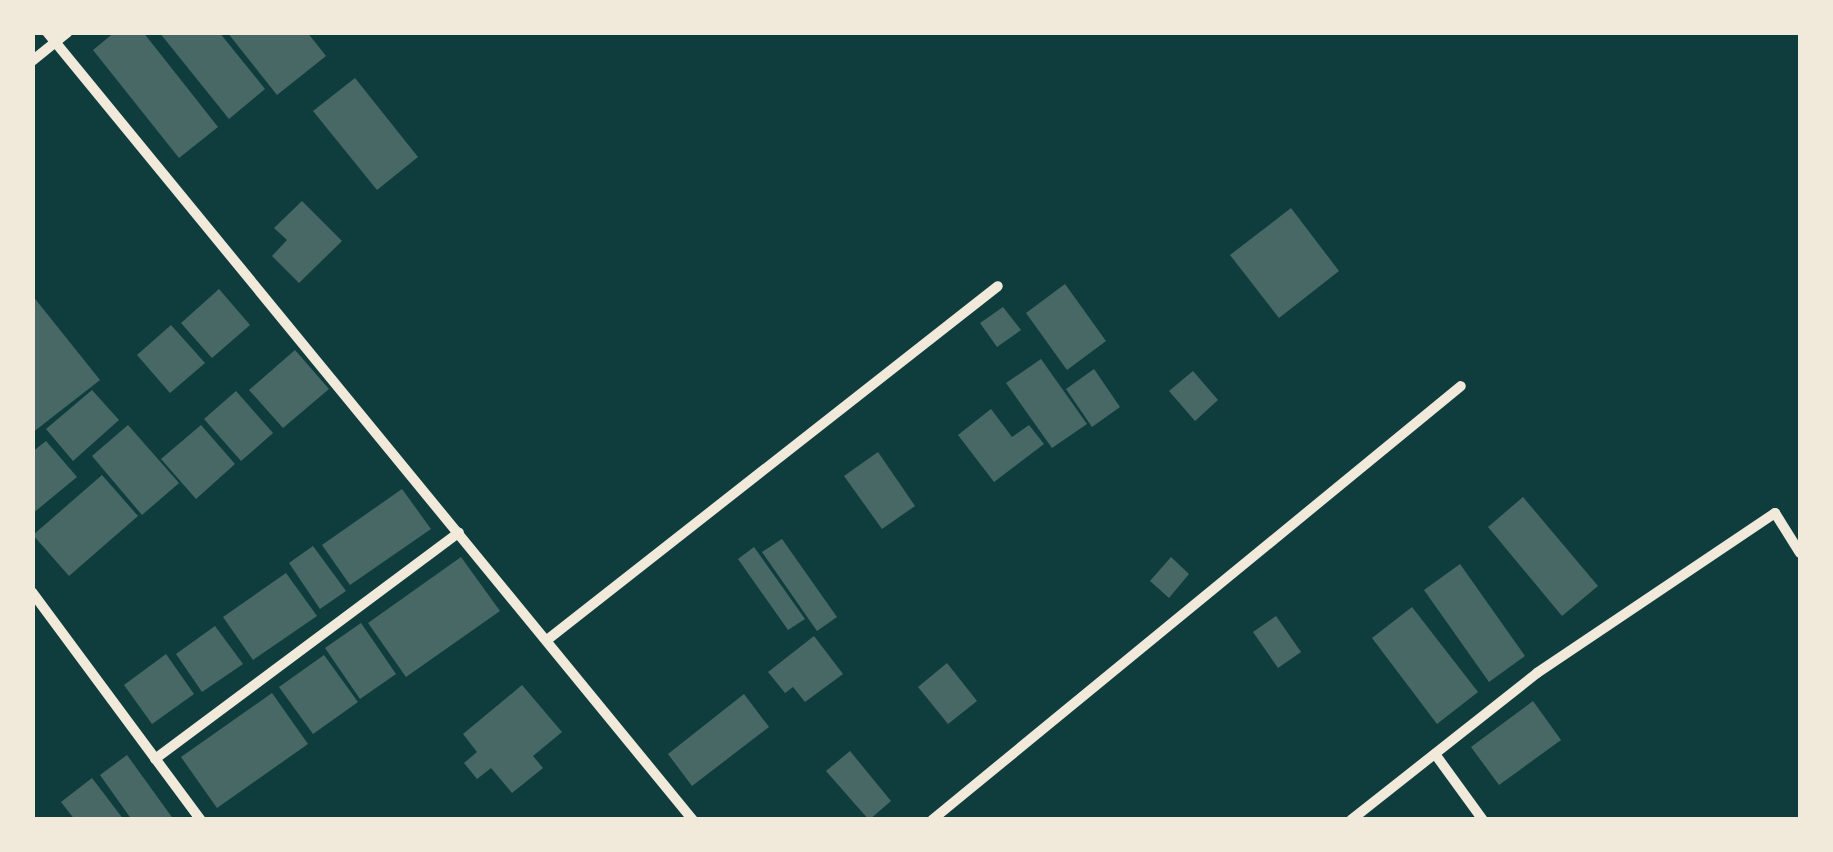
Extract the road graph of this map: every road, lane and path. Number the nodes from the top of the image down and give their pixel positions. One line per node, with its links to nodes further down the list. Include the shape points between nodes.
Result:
1 (47, 32): 3 (street)
2 (68, 32): 3 (street)
3 (55, 42): 4 (street); 7 (street)
4 (32, 61)
5 (998, 286): 10 (street)
6 (1461, 386): 15 (street)
7 (458, 532): 10 (street); 12 (street)
8 (1800, 552): 11 (street, via 1775,513 1538,673)
9 (32, 592): 12 (street)
10 (547, 640): 14 (street)
11 (1435, 754): 16 (street); 17 (street)
12 (155, 759): 13 (street)
13 (201, 820)
14 (693, 820)
15 (932, 820)
16 (1350, 820)
17 (1482, 820)

